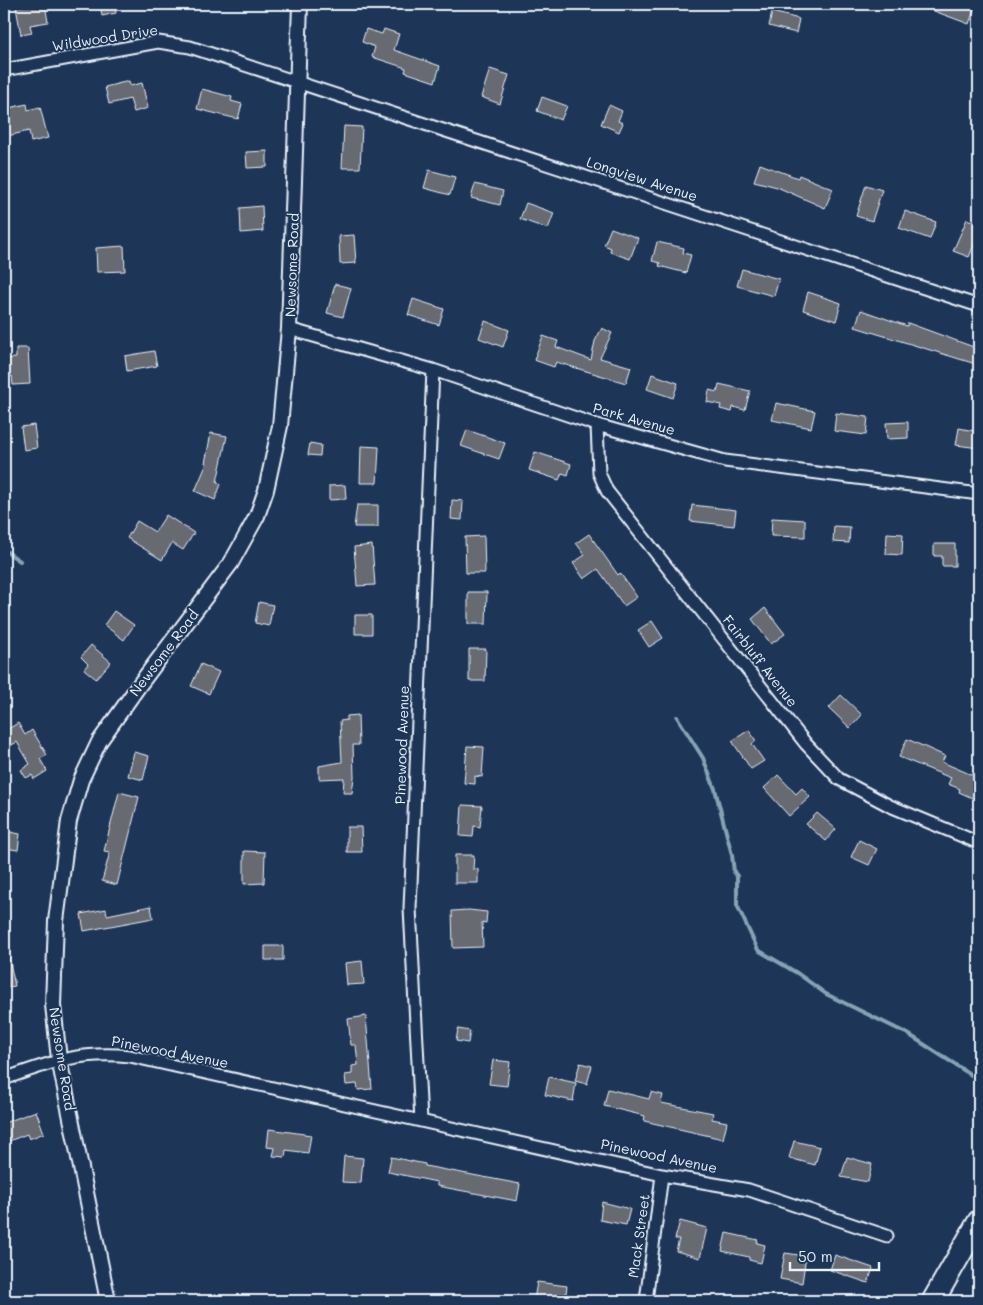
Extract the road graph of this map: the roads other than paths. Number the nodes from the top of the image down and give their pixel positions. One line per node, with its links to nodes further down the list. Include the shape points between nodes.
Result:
1 (300, 4): 3 (street, Newsome Road)
2 (4, 70): 3 (street, Wildwood Drive, via 158,42 190,47)
3 (296, 81): 4 (street, Longview Avenue); 5 (street, Newsome Road)
4 (979, 306)
5 (289, 329): 6 (street, Park Avenue); 10 (street, Newsome Road, via 280,426 272,469 257,516 231,564 108,729 89,762 76,798 69,821 55,946 53,1005)
6 (433, 370): 7 (street, Park Avenue); 12 (street, Pinewood Avenue, via 410,908)
7 (597, 425): 8 (street, Park Avenue, via 725,461); 9 (street, Fairbluff Avenue, via 599,473 607,491 806,744 839,779 890,806)
8 (979, 494)
9 (979, 843)
10 (59, 1059): 11 (street, Pinewood Avenue); 12 (street, Pinewood Avenue, via 96,1054 130,1056); 16 (street, Newsome Road)
11 (4, 1078)
12 (420, 1120): 13 (street, Pinewood Avenue)
13 (662, 1175): 15 (street, Pinewood Avenue, via 749,1190); 17 (street, Mack Street)
14 (979, 1221): 18 (highway)
15 (887, 1236)
16 (108, 1301)
17 (646, 1301)
18 (933, 1301)

